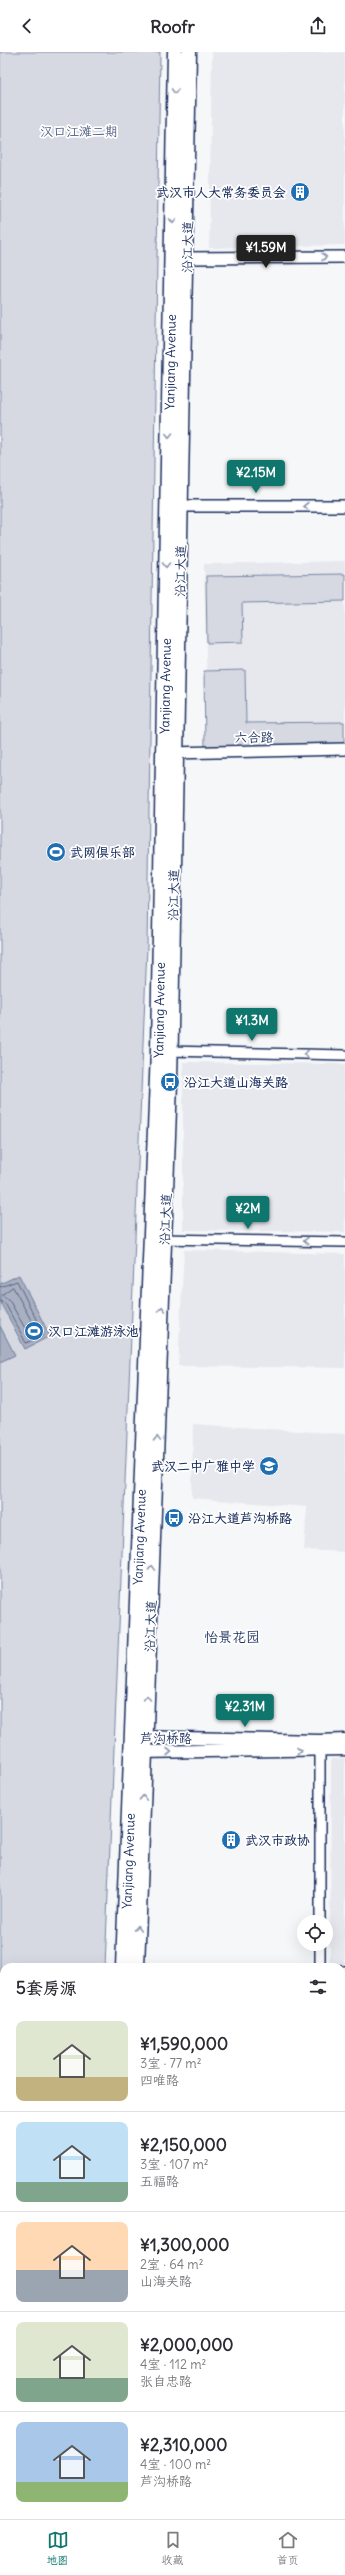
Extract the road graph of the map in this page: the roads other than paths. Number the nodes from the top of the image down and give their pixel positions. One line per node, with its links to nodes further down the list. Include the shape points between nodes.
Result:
1 (175, 52): 5 (main road, Yanjiang Avenue, one-way to 5)
2 (189, 52): 4 (main road, 沿江大道)
3 (345, 257): 4 (street, one-way to 3)
4 (187, 258): 6 (main road, 沿江大道)
5 (167, 506): 6 (street); 9 (main road, Yanjiang Avenue, one-way to 9)
6 (182, 506): 7 (street, one-way to 6); 9 (main road, 沿江大道)
7 (345, 506)
8 (345, 749): 9 (street, 六合路)
9 (170, 753): 10 (main road, 沿江大道)
10 (164, 1051): 11 (street, one-way to 10); 12 (main road, 沿江大道)
11 (345, 1055)
12 (158, 1239): 13 (street, one-way to 12); 14 (main road, Yanjiang Avenue); 15 (main road, 沿江大道, one-way to 12)
13 (345, 1242)
14 (131, 1737): 15 (main road, 芦沟桥路); 19 (main road, Yanjiang Avenue)
15 (145, 1737): 17 (main road, 芦沟桥路); 20 (main road, Yanjiang Avenue)
16 (345, 1740): 17 (main road, 芦沟桥路)
17 (320, 1746): 18 (main road, 芦沟桥路); 20 (main road, 芦沟桥路, one-way to 17); 21 (street)
18 (345, 1749)
19 (130, 1752): 20 (main road, 芦沟桥路); 23 (main road, Yanjiang Avenue)
20 (145, 1752): 24 (main road, Yanjiang Avenue, one-way to 20)
21 (320, 1915)
22 (320, 1951): 25 (street)
23 (124, 1963)
24 (137, 1963)
25 (320, 1963)

